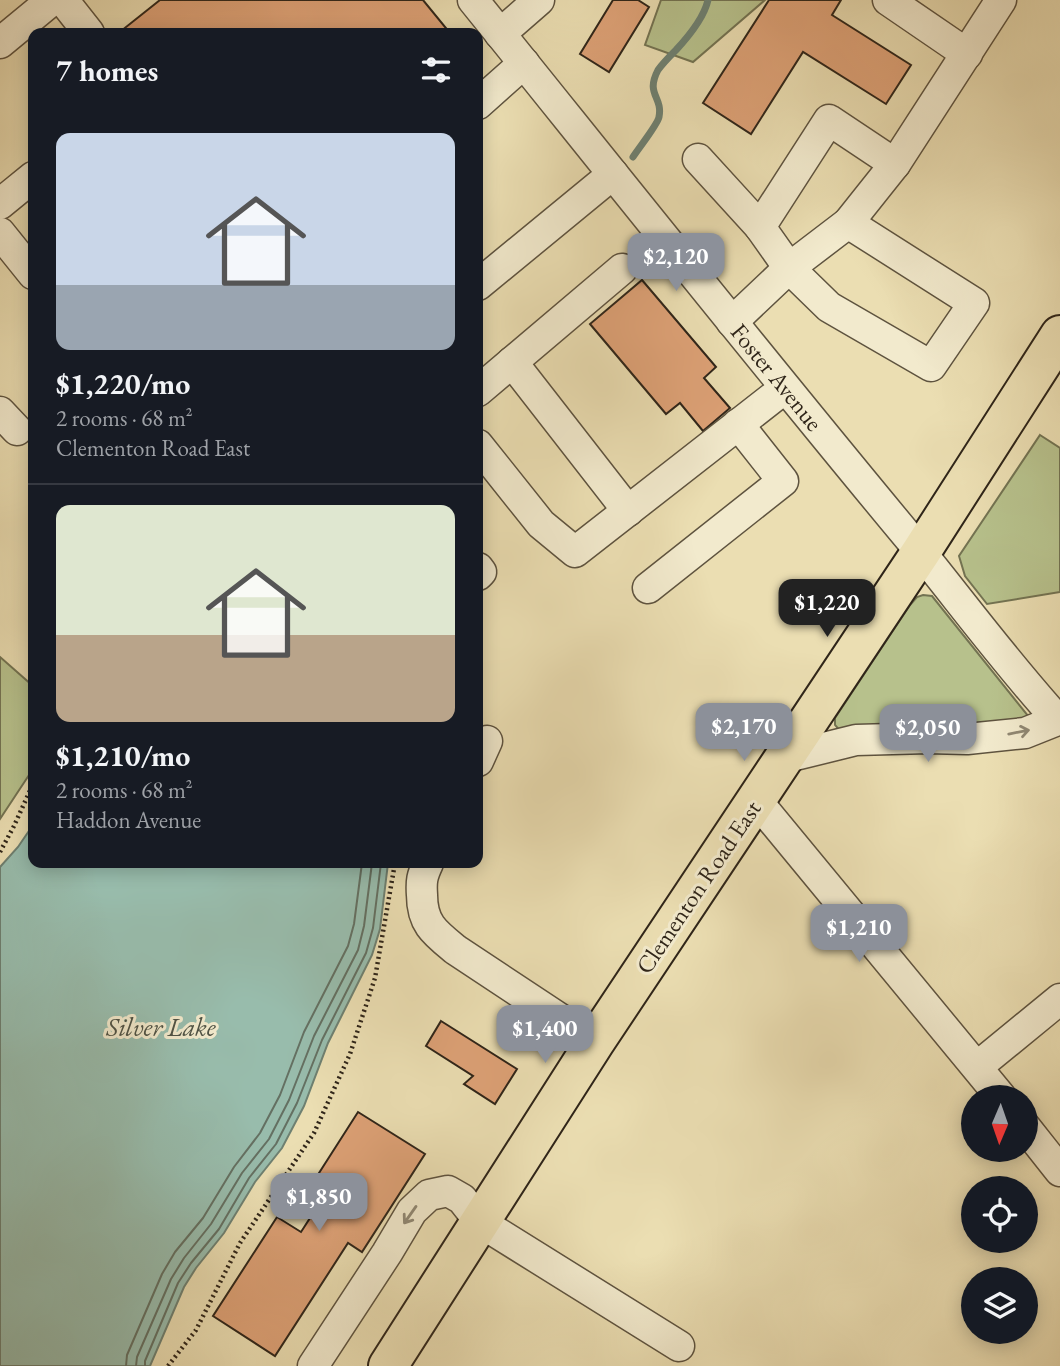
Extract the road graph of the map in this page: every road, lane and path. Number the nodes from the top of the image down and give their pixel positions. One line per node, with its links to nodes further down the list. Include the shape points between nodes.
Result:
1 (52, 0): 9 (street)
2 (63, 0): 7 (street)
3 (473, 0): 8 (street, Foster Avenue)
4 (539, 0): 8 (street)
5 (888, 0): 10 (street)
6 (1001, 0): 10 (street)
7 (85, 28)
8 (500, 34): 11 (street, Foster Avenue)
9 (0, 43)
10 (967, 54): 14 (street)
11 (524, 63): 12 (street); 15 (street, Foster Avenue)
12 (483, 100)
13 (698, 159): 19 (street)
14 (895, 164): 18 (street); 19 (street, via 829,120)
15 (613, 174): 24 (street); 25 (street, Foster Avenue)
16 (28, 181): 17 (street)
17 (0, 204)
18 (848, 223): 22 (street); 22 (street, via 974,303 931,366 829,307)
19 (760, 227): 22 (street)
20 (0, 233): 21 (street)
21 (28, 266)
22 (789, 268): 25 (street)
23 (622, 269): 27 (street)
24 (483, 281)
25 (732, 322): 29 (street, Foster Avenue)
26 (1060, 335): 33 (main road, Clementon Road East)
27 (512, 362): 28 (street); 32 (street)
28 (483, 387)
29 (785, 388): 30 (street); 33 (street, Foster Avenue)
30 (738, 424): 32 (street); 34 (street, via 783,481)
31 (483, 450): 32 (street, via 541,524 575,552)
32 (628, 511)
33 (920, 552): 35 (street, Foster Avenue); 36 (main road, Clementon Road East)
34 (648, 588)
35 (1059, 719): 36 (street, one-way to 35, via 856,740 967,739 1025,733)
36 (783, 758): 38 (main road, Clementon Road East)
37 (28, 795): 39 (path)
38 (756, 800): 43 (main road, Clementon Road East); 44 (street)
39 (0, 852)
40 (394, 868): 50 (path, via 375,978 350,1054 314,1133 240,1243 196,1330)
41 (426, 868): 43 (street, via 421,877 422,906 437,935)
42 (1060, 999): 44 (street)
43 (595, 1042): 48 (main road, Clementon Road East)
44 (977, 1067): 45 (street)
45 (991, 1085)
46 (1038, 1143): 47 (street)
47 (1060, 1171)
48 (480, 1222): 49 (street); 51 (street, one-way to 51, via 462,1199 448,1191 429,1195 412,1211); 52 (main road, Clementon Road East)
49 (679, 1346)
50 (168, 1366)
51 (313, 1366)
52 (388, 1366)

